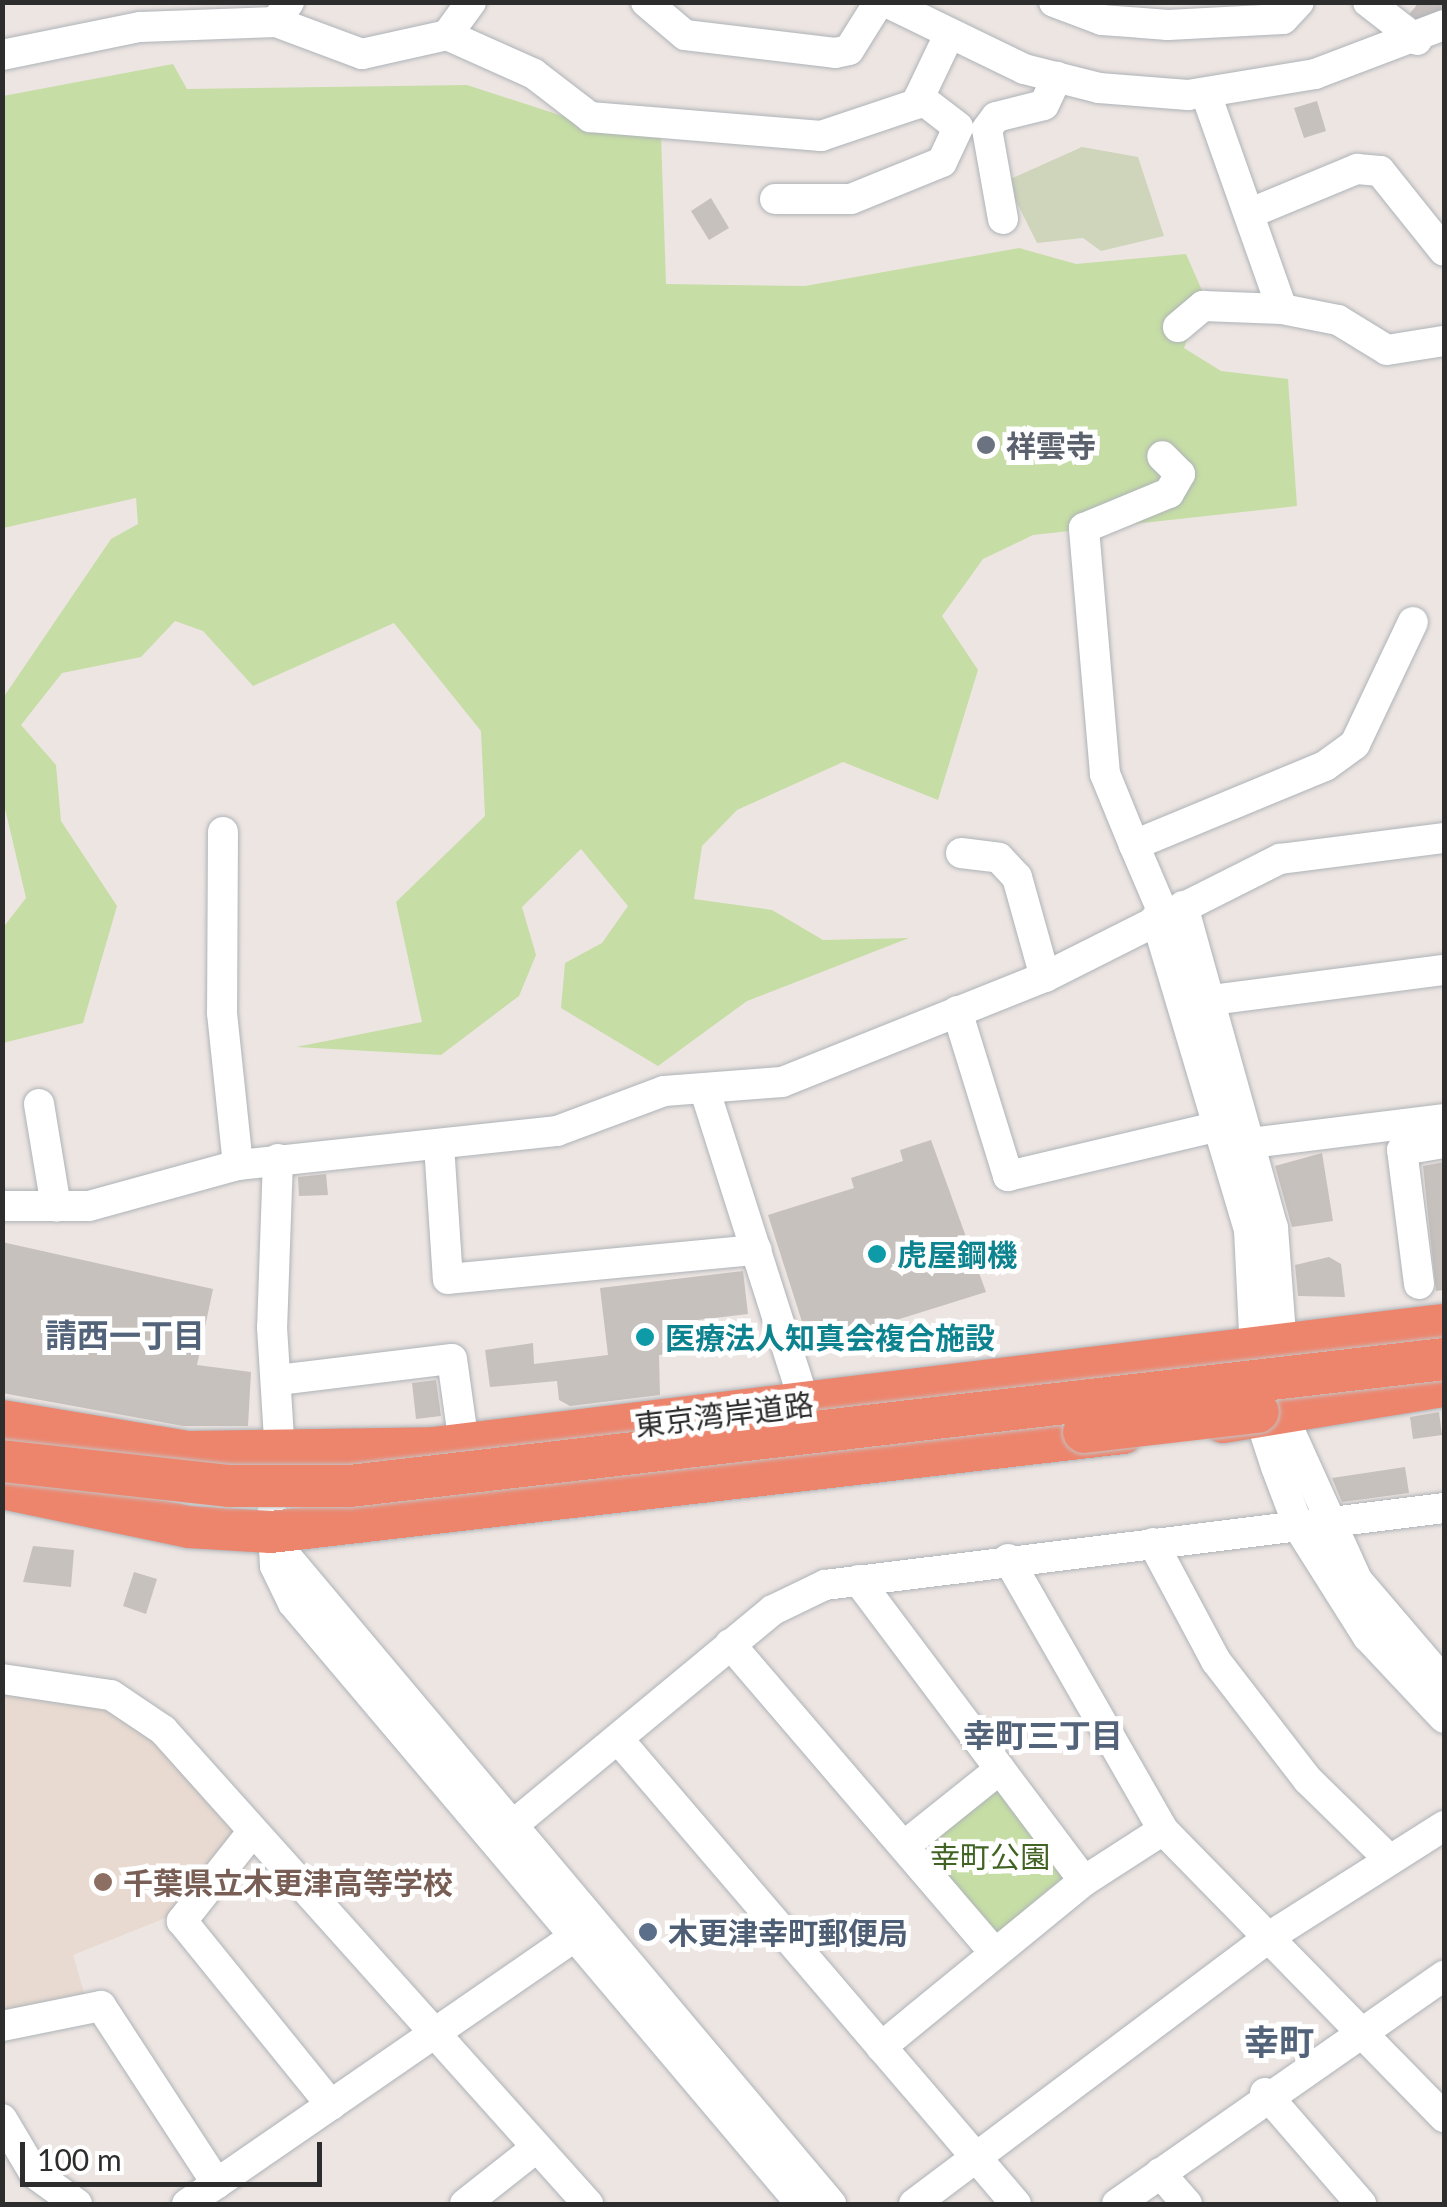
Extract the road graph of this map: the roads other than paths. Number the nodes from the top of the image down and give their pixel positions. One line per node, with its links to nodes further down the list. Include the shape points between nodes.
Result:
1 (471, 2): 10 (street)
2 (646, 2): 3 (street, via 686,36 834,53 849,50)
3 (882, 2): 11 (street)
4 (1054, 2): 8 (street, via 1102,20)
5 (1298, 2): 8 (street, via 1283,18)
6 (1368, 2): 12 (street)
7 (283, 12): 10 (street, via 362,54); 13 (street, via 140,27)
8 (1223, 12)
9 (1444, 25): 12 (street)
10 (447, 35): 16 (street, via 534,74 590,117 821,136)
11 (948, 37): 14 (street); 16 (street)
12 (1417, 40): 15 (street, via 1315,74)
13 (2, 55)
14 (1057, 78): 15 (street); 19 (street, via 1044,106 996,117 988,129)
15 (1206, 94): 18 (street)
16 (919, 97): 17 (street, via 958,127 942,162 850,199)
17 (775, 199)
18 (1253, 212): 20 (street, via 1357,169 1380,171); 21 (street)
19 (1003, 220)
20 (1444, 251)
21 (1282, 309): 22 (street, via 1203,306); 23 (street, via 1338,320 1387,350)
22 (1178, 326)
23 (1444, 342)
24 (1162, 456): 28 (street, via 1180,474 1169,493 1084,528 1104,774)
25 (1413, 622): 28 (street, via 1355,744 1324,766)
26 (223, 832): 43 (street, via 223,1031)
27 (1444, 838): 30 (street, via 1280,859)
28 (1134, 844): 30 (street)
29 (961, 853): 32 (street, via 998,858 1017,877)
30 (1168, 913): 32 (street); 33 (street); 38 (street)
31 (1444, 970): 33 (street)
32 (1045, 977): 34 (street)
33 (1212, 1000): 39 (street)
34 (958, 1011): 35 (street, via 782,1082); 38 (street, via 1008,1176)
35 (706, 1094): 41 (street, via 664,1092 558,1131); 46 (street)
36 (39, 1104): 45 (street)
37 (1444, 1119): 39 (street)
38 (1215, 1127): 49 (street, via 1249,1230)
39 (1251, 1143): 49 (street, via 1273,1228)
40 (1444, 1143): 47 (street, via 1402,1150)
41 (439, 1145): 42 (street); 46 (street, via 448,1279)
42 (278, 1159): 43 (street); 51 (street)
43 (238, 1165): 45 (street, via 140,1197)
44 (2, 1206): 45 (street)
45 (56, 1206)
46 (757, 1250): 53 (street)
47 (1419, 1284)
48 (1444, 1325): 49 (highway, 東京湾岸道路)
49 (1268, 1348): 53 (highway, 東京湾岸道路); 54 (street)
50 (1444, 1359): 59 (highway, 東京湾岸道路, bridge, via 435,1479)
51 (278, 1380): 56 (street, via 452,1359); 57 (street)
52 (1444, 1386): 54 (highway)
53 (805, 1405): 56 (highway, 東京湾岸道路)
54 (1271, 1411): 59 (highway, bridge, via 406,1507 229,1503); 62 (street); 63 (highway)
55 (2, 1420): 57 (highway, 東京湾岸道路, via 187,1452)
56 (464, 1444): 57 (highway, 東京湾岸道路)
57 (286, 1454): 63 (street)
58 (2, 1460): 59 (highway, 東京湾岸道路, bridge)
59 (173, 1481)
60 (2, 1488): 63 (highway, via 189,1527)
61 (1444, 1508): 62 (street)
62 (1313, 1525): 64 (street); 68 (street); 70 (street, via 1368,1636)
63 (270, 1532): 73 (street); 80 (street, via 294,1602)
64 (1153, 1543): 65 (street); 78 (street, via 1216,1662 1308,1780)
65 (1008, 1559): 66 (street); 75 (street)
66 (858, 1580): 67 (street, via 798,1596); 72 (street)
67 (730, 1644): 71 (street); 77 (street)
68 (1441, 1673)
69 (2, 1679): 76 (street, via 110,1695 163,1730)
70 (1444, 1718)
71 (618, 1738): 73 (street); 87 (street)
72 (1000, 1769): 77 (street); 79 (street)
73 (514, 1824): 80 (street)
74 (1444, 1826): 78 (street)
75 (1164, 1830): 79 (street); 81 (street)
76 (252, 1831): 86 (street); 89 (street, via 182,1921)
77 (904, 1846): 82 (street)
78 (1390, 1859): 81 (street)
79 (1084, 1881): 82 (street)
80 (583, 1931): 86 (street); 100 (street); 101 (street)
81 (1269, 1937): 85 (street); 93 (street)
82 (994, 1952): 87 (street)
83 (1444, 1976): 85 (street)
84 (2, 2026): 95 (street, via 100,2006)
85 (1359, 2029): 88 (street); 90 (street)
86 (433, 2037): 89 (street); 92 (street)
87 (881, 2047): 93 (street)
88 (1265, 2093): 94 (street); 106 (street)
89 (332, 2105): 95 (street)
90 (1444, 2116)
91 (2, 2119): 96 (street, via 34,2173)
92 (536, 2148): 98 (street); 99 (street)
93 (971, 2153): 102 (street); 103 (street)
94 (1160, 2172): 104 (street); 105 (street)
95 (217, 2184): 97 (street)
96 (77, 2204)
97 (187, 2204)
98 (466, 2204)
99 (588, 2204)
100 (801, 2204)
101 (832, 2204)
102 (914, 2204)
103 (1016, 2204)
104 (1118, 2204)
105 (1187, 2204)
106 (1361, 2204)

